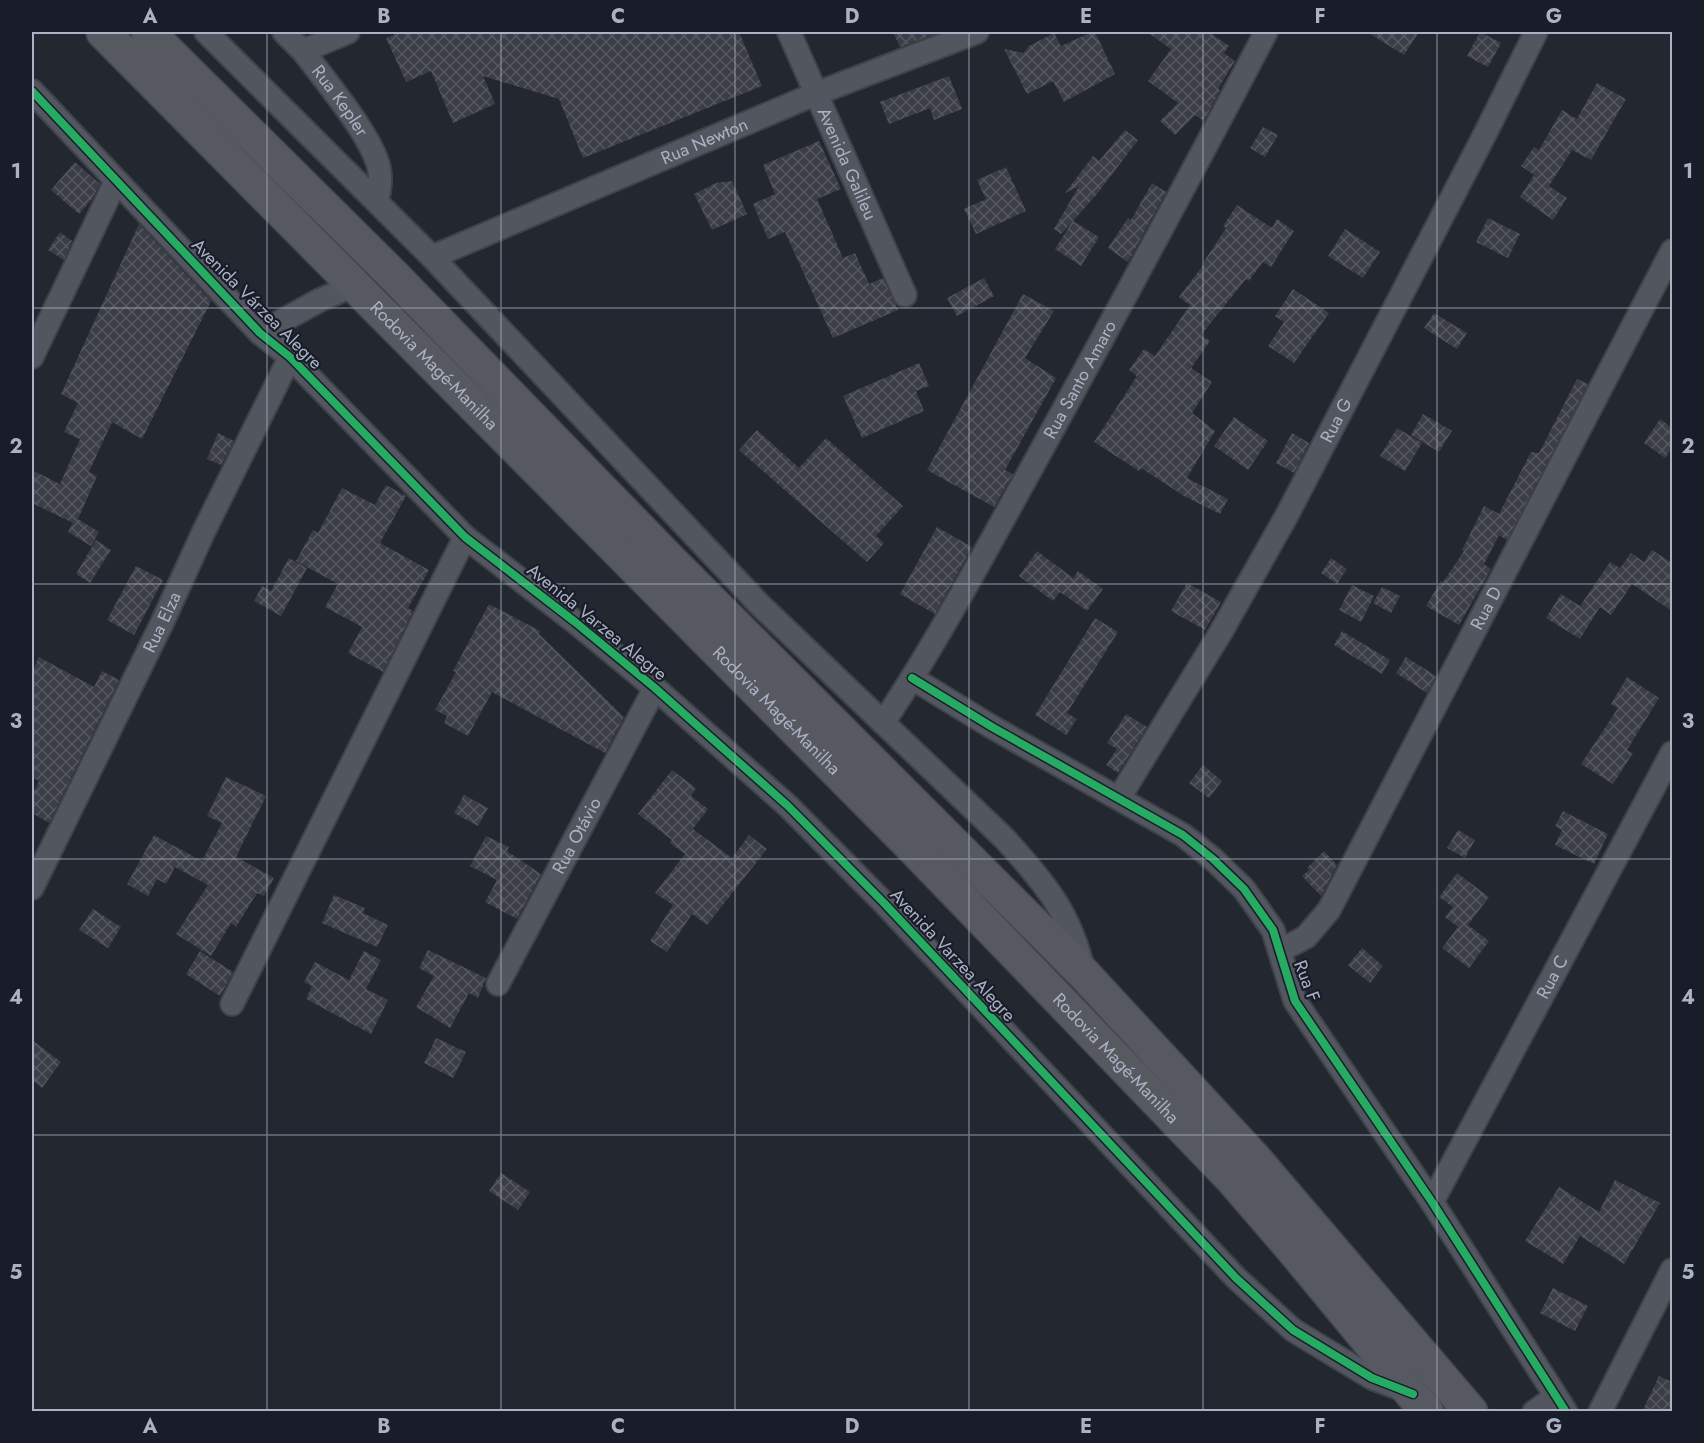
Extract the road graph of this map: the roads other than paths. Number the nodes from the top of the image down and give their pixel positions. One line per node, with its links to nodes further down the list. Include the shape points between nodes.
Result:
1 (103, 32): 17 (highway, Rodovia Magé-Manilha)
2 (148, 32): 30 (highway, Rodovia Magé-Manilha)
3 (206, 32): 14 (street)
4 (284, 32): 10 (street)
5 (348, 32): 10 (street, Rua Kepler)
6 (789, 32): 12 (street, Avenida Galileu)
7 (977, 32): 12 (street, Rua Newton)
8 (1266, 32): 23 (street, Rua Santo Amaro, via 1112,321)
9 (1536, 32): 27 (street, Rua G, via 1287,515)
10 (303, 51): 14 (street, Rua Kepler, via 372,150 379,167)
11 (32, 91): 13 (street, Avenida Várzea Alegre)
12 (815, 94): 16 (street, Rua Newton); 18 (street, Avenida Galileu)
13 (116, 181): 19 (street, Avenida Várzea Alegre); 20 (street)
14 (377, 200): 16 (street)
15 (1672, 251): 29 (street, Rua D, via 1329,910 1306,937)
16 (432, 256): 25 (street, via 760,605)
17 (355, 285): 19 (street); 35 (highway, Rodovia Magé-Manilha, via 917,853 1232,1179)
18 (905, 295)
19 (260, 333): 21 (street, Avenida Várzea Alegre)
20 (32, 357)
21 (290, 357): 22 (street, Avenida Várzea Alegre); 28 (street, Rua Elza)
22 (465, 537): 24 (street, Avenida Varzea Alegre); 32 (street)
23 (912, 678): 25 (street, Rua Santo Amaro); 27 (street, Rua F)
24 (655, 688): 31 (street, Rua Otávio); 35 (street, Avenida Varzea Alegre, via 788,806 876,895 1236,1278 1293,1330)
25 (883, 723): 30 (street, via 975,808 1040,878 1071,929)
26 (1672, 753): 33 (street, Rua C)
27 (1119, 798): 29 (street, Rua F, via 1183,835 1213,859 1263,914)
28 (32, 888)
29 (1281, 950): 33 (street, Rua F, via 1295,1001)
30 (1084, 974): 37 (highway, Rodovia Magé-Manilha, via 1255,1159)
31 (498, 984)
32 (232, 1004)
33 (1432, 1202): 36 (street, Rua F)
34 (1672, 1270): 39 (street)
35 (1420, 1403)
36 (1560, 1404): 38 (street)
37 (1471, 1412)
38 (1534, 1412)
39 (1600, 1412)

